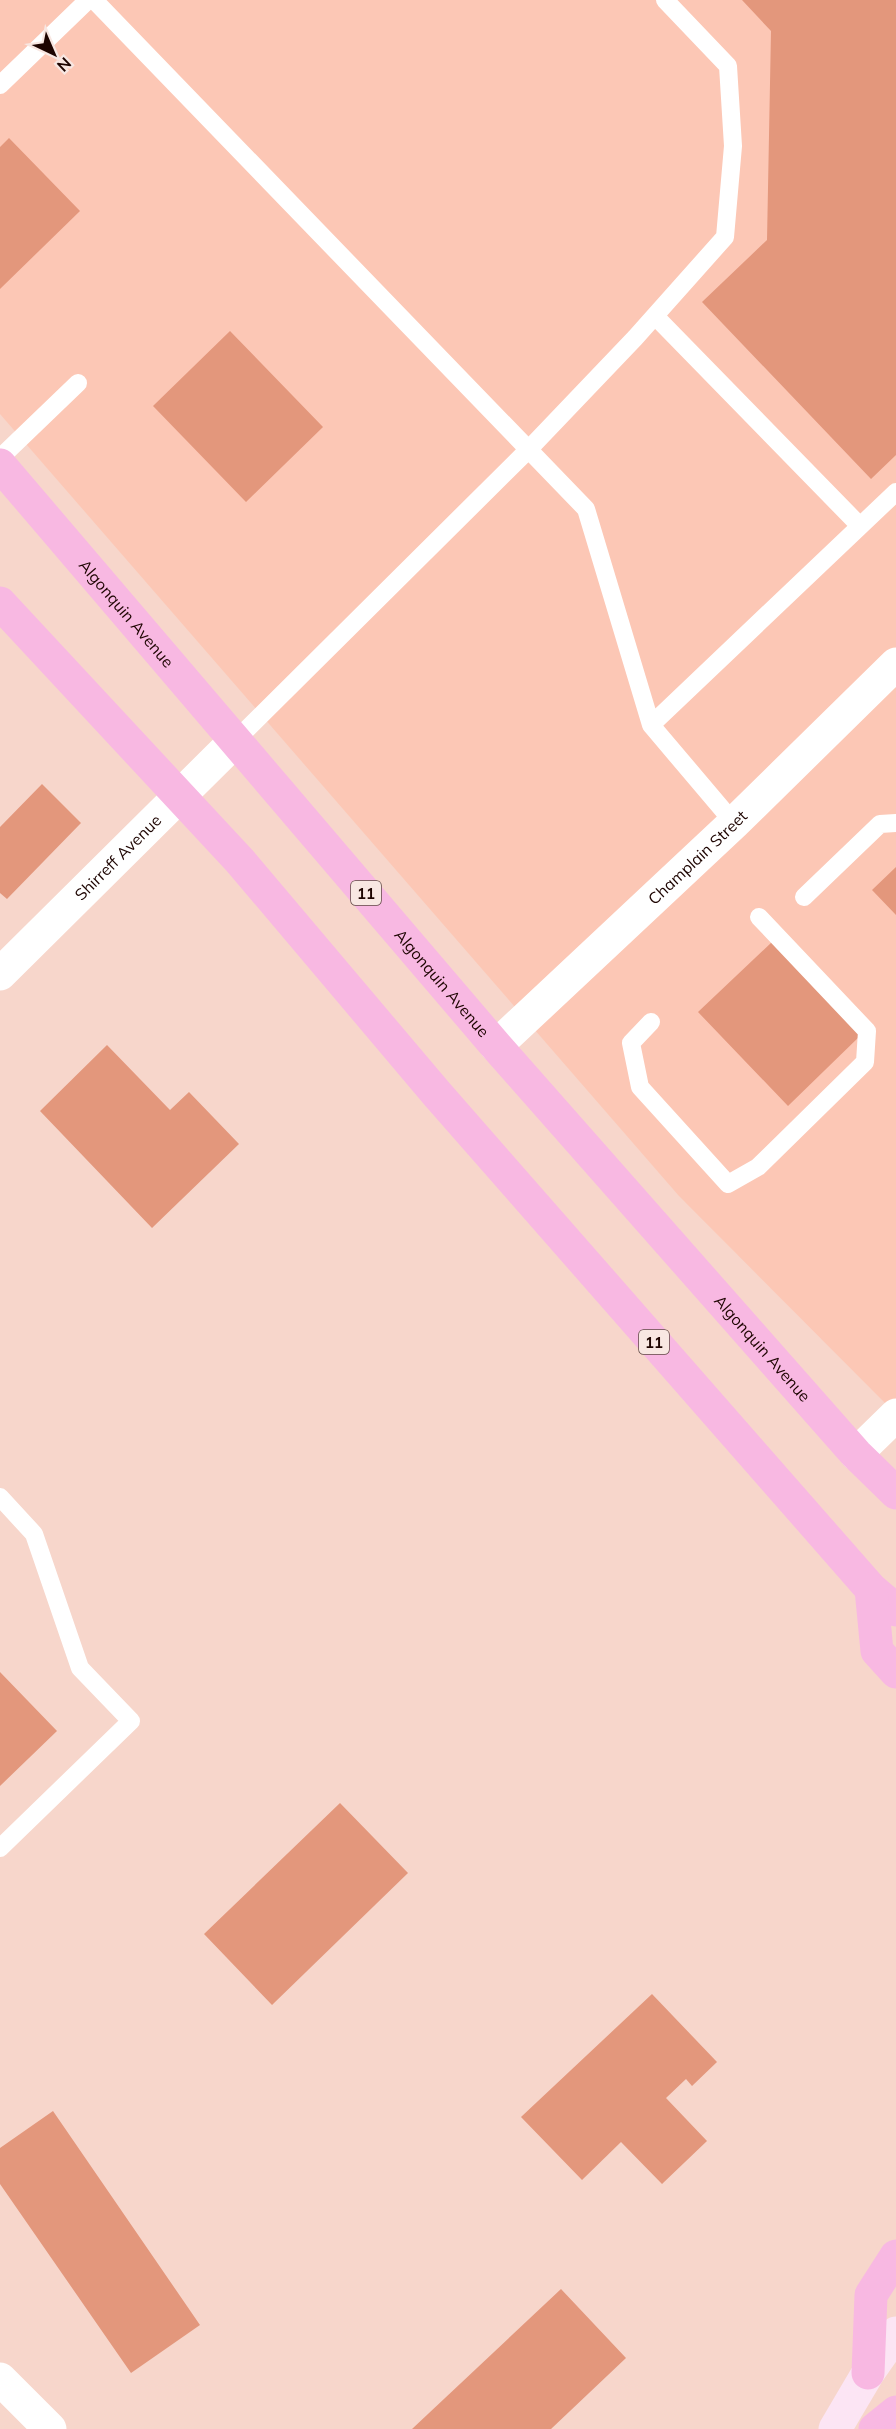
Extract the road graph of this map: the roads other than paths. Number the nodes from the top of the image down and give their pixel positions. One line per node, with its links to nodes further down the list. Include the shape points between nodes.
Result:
1 (88, 0): 4 (lane)
2 (94, 0): 7 (lane)
3 (665, 0): 5 (lane, via 728,66 733,146 725,237)
4 (0, 85)
5 (655, 316): 7 (lane); 11 (lane)
6 (78, 383): 8 (lane)
7 (529, 449): 14 (lane, via 586,508); 15 (lane)
8 (0, 458)
9 (0, 465): 15 (highway, Algonquin Avenue / 11)
10 (896, 492): 11 (lane)
11 (860, 525): 14 (lane)
12 (0, 603): 16 (highway, 11)
13 (896, 664): 18 (street, Champlain Street)
14 (651, 725): 18 (lane)
15 (236, 740): 16 (street, Shirreff Avenue); 23 (highway, Algonquin Avenue / 11)
16 (180, 795): 21 (street, Shirreff Avenue); 28 (highway, 11)
17 (896, 822): 19 (lane, via 880,824)
18 (734, 823): 23 (street, Champlain Street)
19 (804, 897)
20 (759, 917): 22 (lane, via 867,1031 865,1062 758,1167 728,1184 640,1088 631,1043)
21 (0, 974)
22 (651, 1022)
23 (496, 1046): 25 (highway, Algonquin Avenue / 11)
24 (896, 1415): 25 (street)
25 (856, 1454): 26 (highway, Algonquin Avenue / 11)
26 (896, 1493)
27 (0, 1497): 31 (lane, via 34,1533 80,1668 131,1721)
28 (871, 1589): 29 (highway, 11); 30 (highway, via 877,1651)
29 (896, 1610)
30 (896, 1672)
31 (0, 1848)
32 (896, 2256): 34 (highway, via 871,2295)
33 (896, 2333): 34 (main road)
34 (868, 2373): 38 (main road)
35 (0, 2379): 37 (street)
36 (896, 2412): 39 (highway)
37 (50, 2429)
38 (835, 2429)
39 (875, 2429)

